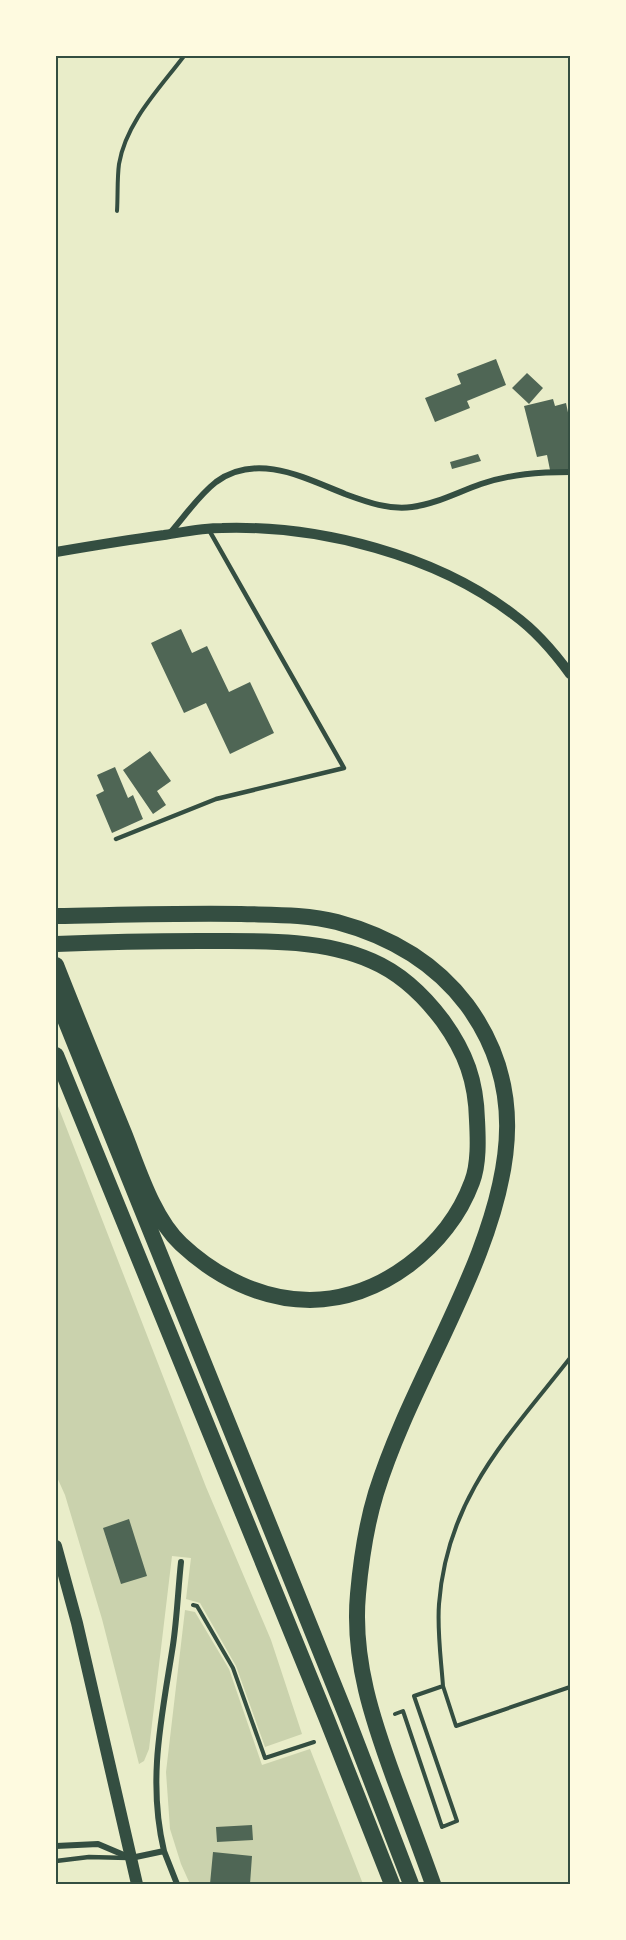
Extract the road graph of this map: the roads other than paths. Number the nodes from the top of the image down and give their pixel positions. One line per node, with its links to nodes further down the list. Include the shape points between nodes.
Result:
1 (570, 472): 3 (street, via 510,476 428,503 399,508 367,502 283,470 237,471 208,490)
2 (209, 529): 3 (street); 5 (street, via 286,531 347,541 419,563 463,582 516,615); 6 (lane, via 344,768 216,799)
3 (170, 534): 4 (street)
4 (56, 552)
5 (570, 674)
6 (116, 839)
7 (56, 916): 22 (highway, via 277,915 334,921 396,944 435,970 481,1025 493,1050 502,1075 507,1138 494,1210 462,1295 416,1392 376,1493 367,1527 358,1599 358,1635 367,1697)
8 (56, 944): 9 (highway, via 294,943 373,961 402,979 434,1008 455,1037 471,1070 478,1137 474,1179 457,1213 435,1242 402,1270 342,1296 309,1300 278,1296 242,1286 208,1266 178,1241 153,1202)
9 (56, 965)
10 (56, 997): 21 (highway)
11 (56, 1055): 20 (highway)
12 (56, 1546): 16 (main road)
13 (181, 1562): 15 (street, via 155,1779)
14 (56, 1846): 16 (street, via 98,1845)
15 (164, 1851): 16 (street); 19 (street)
16 (131, 1858): 17 (lane); 18 (main road)
17 (56, 1861)
18 (137, 1884)
19 (177, 1884)
20 (392, 1884)
21 (411, 1884)
22 (433, 1884)

